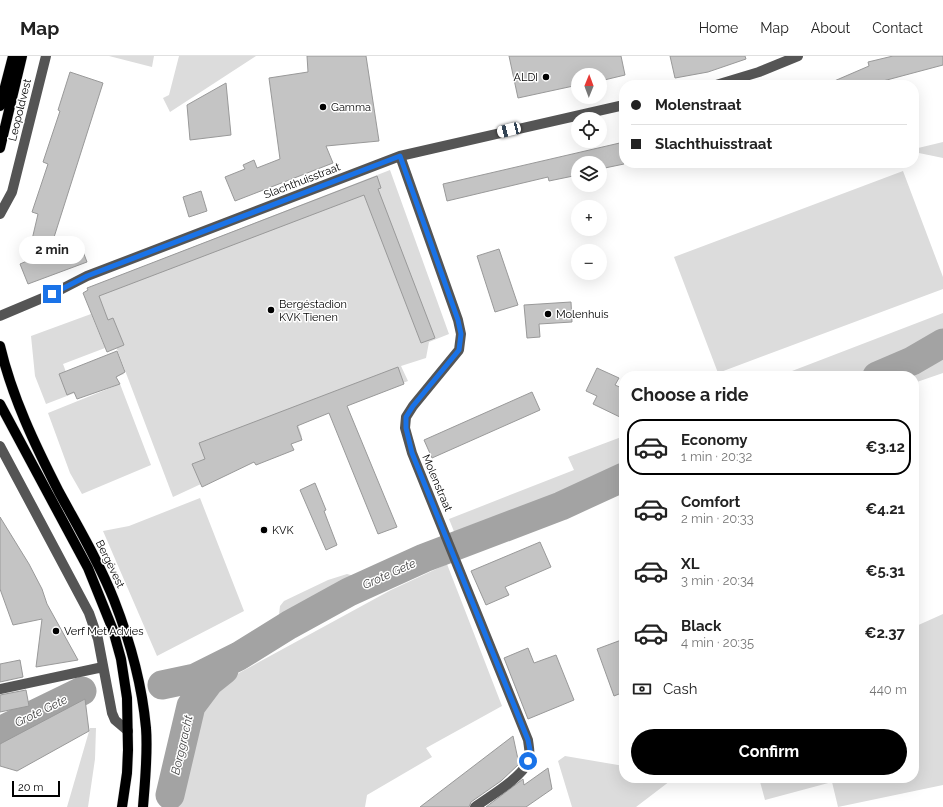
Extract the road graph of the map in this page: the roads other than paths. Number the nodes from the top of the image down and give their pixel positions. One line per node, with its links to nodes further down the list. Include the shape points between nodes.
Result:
1 (13, 56): 6 (main road, Leopoldvest)
2 (22, 56): 8 (main road, Leopoldvest)
3 (46, 56): 10 (street, Leopoldvest, via 12,192)
4 (798, 56): 5 (street)
5 (733, 80)
6 (0, 106)
7 (619, 106): 9 (street, Slachthuisstraat)
8 (0, 148)
9 (400, 156): 11 (street, Slachthuisstraat, via 87,276); 20 (street, Molenstraat, via 461,334 459,350 413,406 406,417 406,428 412,453 530,750 528,761 519,774)
10 (0, 214)
11 (0, 316)
12 (0, 346): 19 (main road, Bergévest, via 18,403 59,492 104,578 138,674 146,730)
13 (0, 404): 17 (main road, Bergévest, via 51,498 101,599 121,659 127,698)
14 (0, 446): 15 (street, via 86,607 98,639)
15 (103, 667): 16 (street); 17 (street, via 112,713 115,720)
16 (0, 689)
17 (128, 730): 18 (main road, Bergévest, via 127,773)
18 (122, 807)
19 (143, 807)
20 (475, 807)

